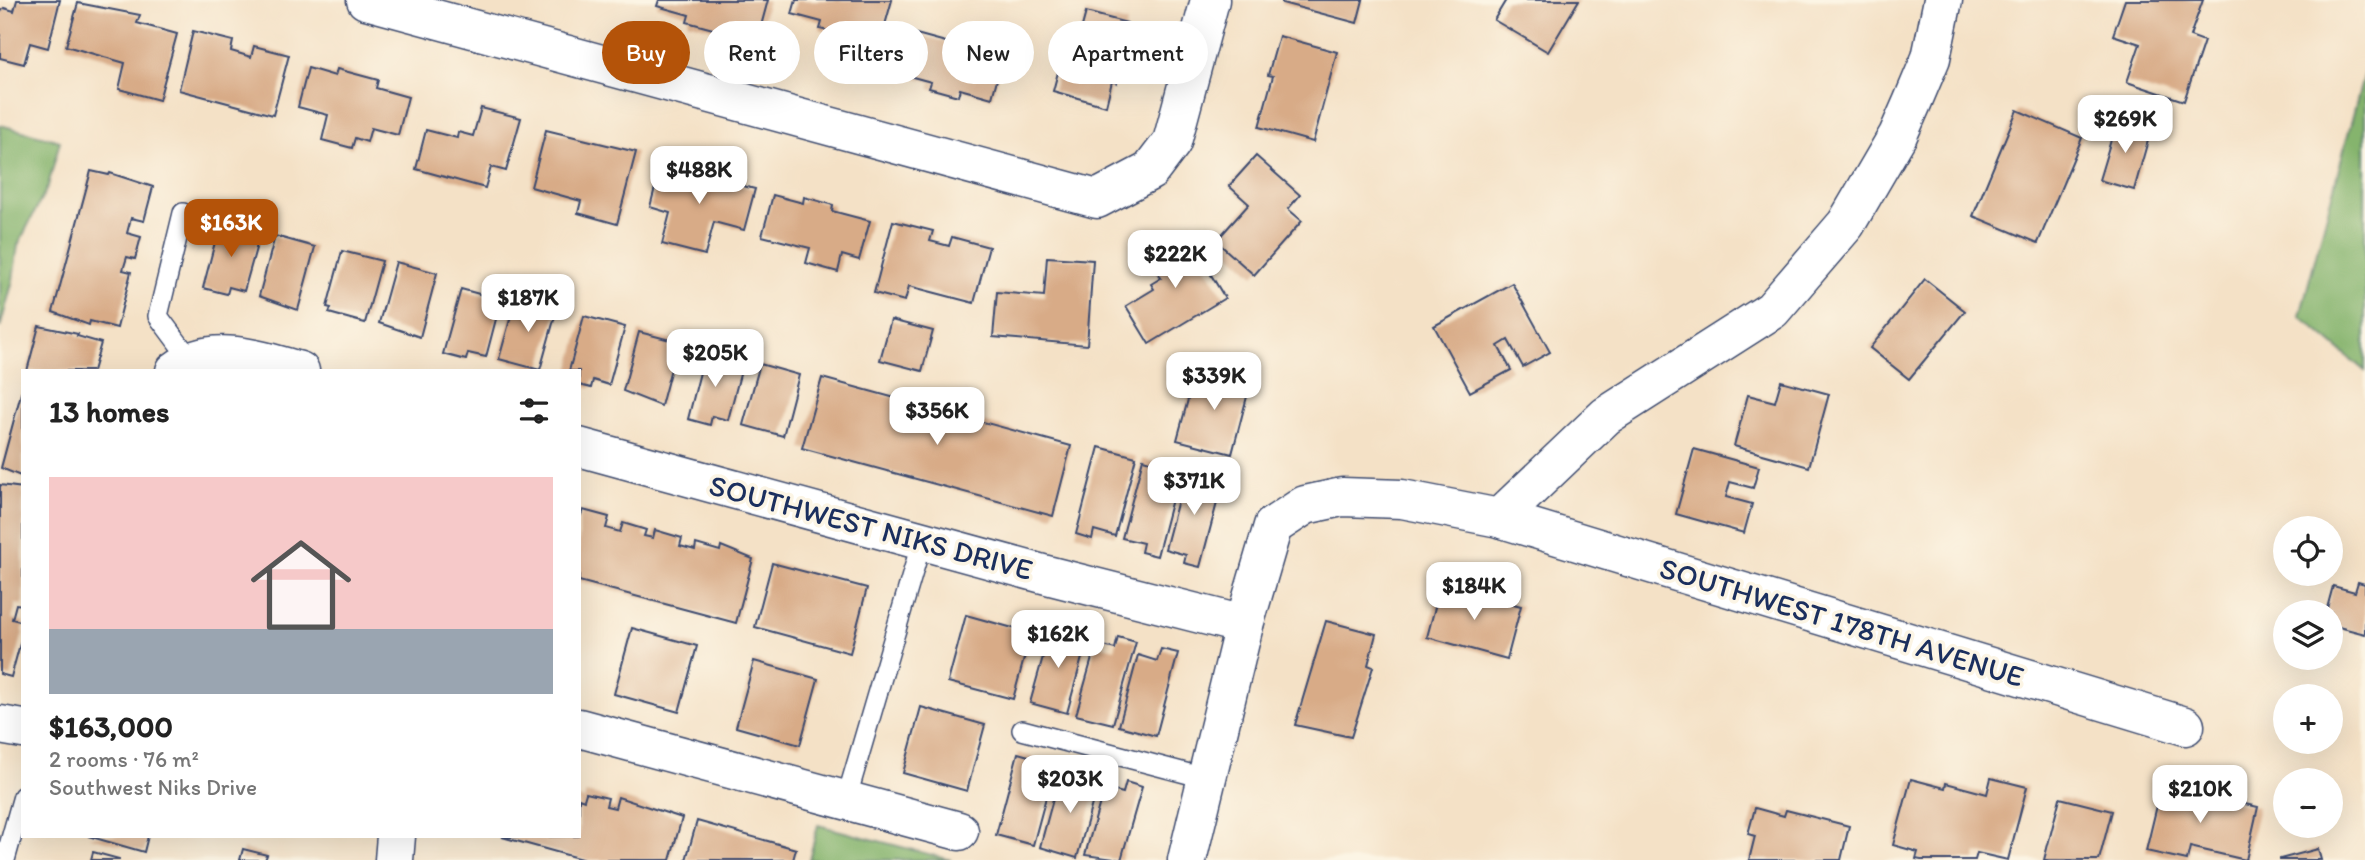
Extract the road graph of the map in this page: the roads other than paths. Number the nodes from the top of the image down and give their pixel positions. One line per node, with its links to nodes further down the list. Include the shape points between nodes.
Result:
1 (366, 0): 2 (street, via 1097,199 1150,171 1172,142)
2 (1210, 0)
3 (1943, 0): 8 (street, via 1931,58 1912,103 1846,224 1772,310 1605,416)
4 (183, 213): 5 (lane, via 158,316)
5 (182, 365): 6 (street, via 239,354)
6 (293, 369)
7 (581, 448): 9 (street, SOUTHWEST NIKS DRIVE)
8 (1499, 518): 10 (street, SOUTHWEST 178TH AVENUE, via 1402,499 1342,497 1305,505 1273,526); 12 (street, SOUTHWEST 178TH AVENUE)
9 (922, 541): 10 (street, SOUTHWEST NIKS DRIVE); 17 (lane)
10 (1244, 625): 16 (street, SOUTHWEST 178TH AVENUE)
11 (0, 725): 13 (street)
12 (2185, 726)
13 (21, 729)
14 (581, 729): 17 (street)
15 (1021, 730): 16 (lane)
16 (1208, 779): 23 (street, SOUTHWEST 178TH AVENUE)
17 (846, 800): 19 (street)
18 (21, 803): 21 (lane)
19 (959, 831)
20 (396, 838): 22 (street)
21 (5, 860)
22 (394, 860)
23 (1187, 860)

